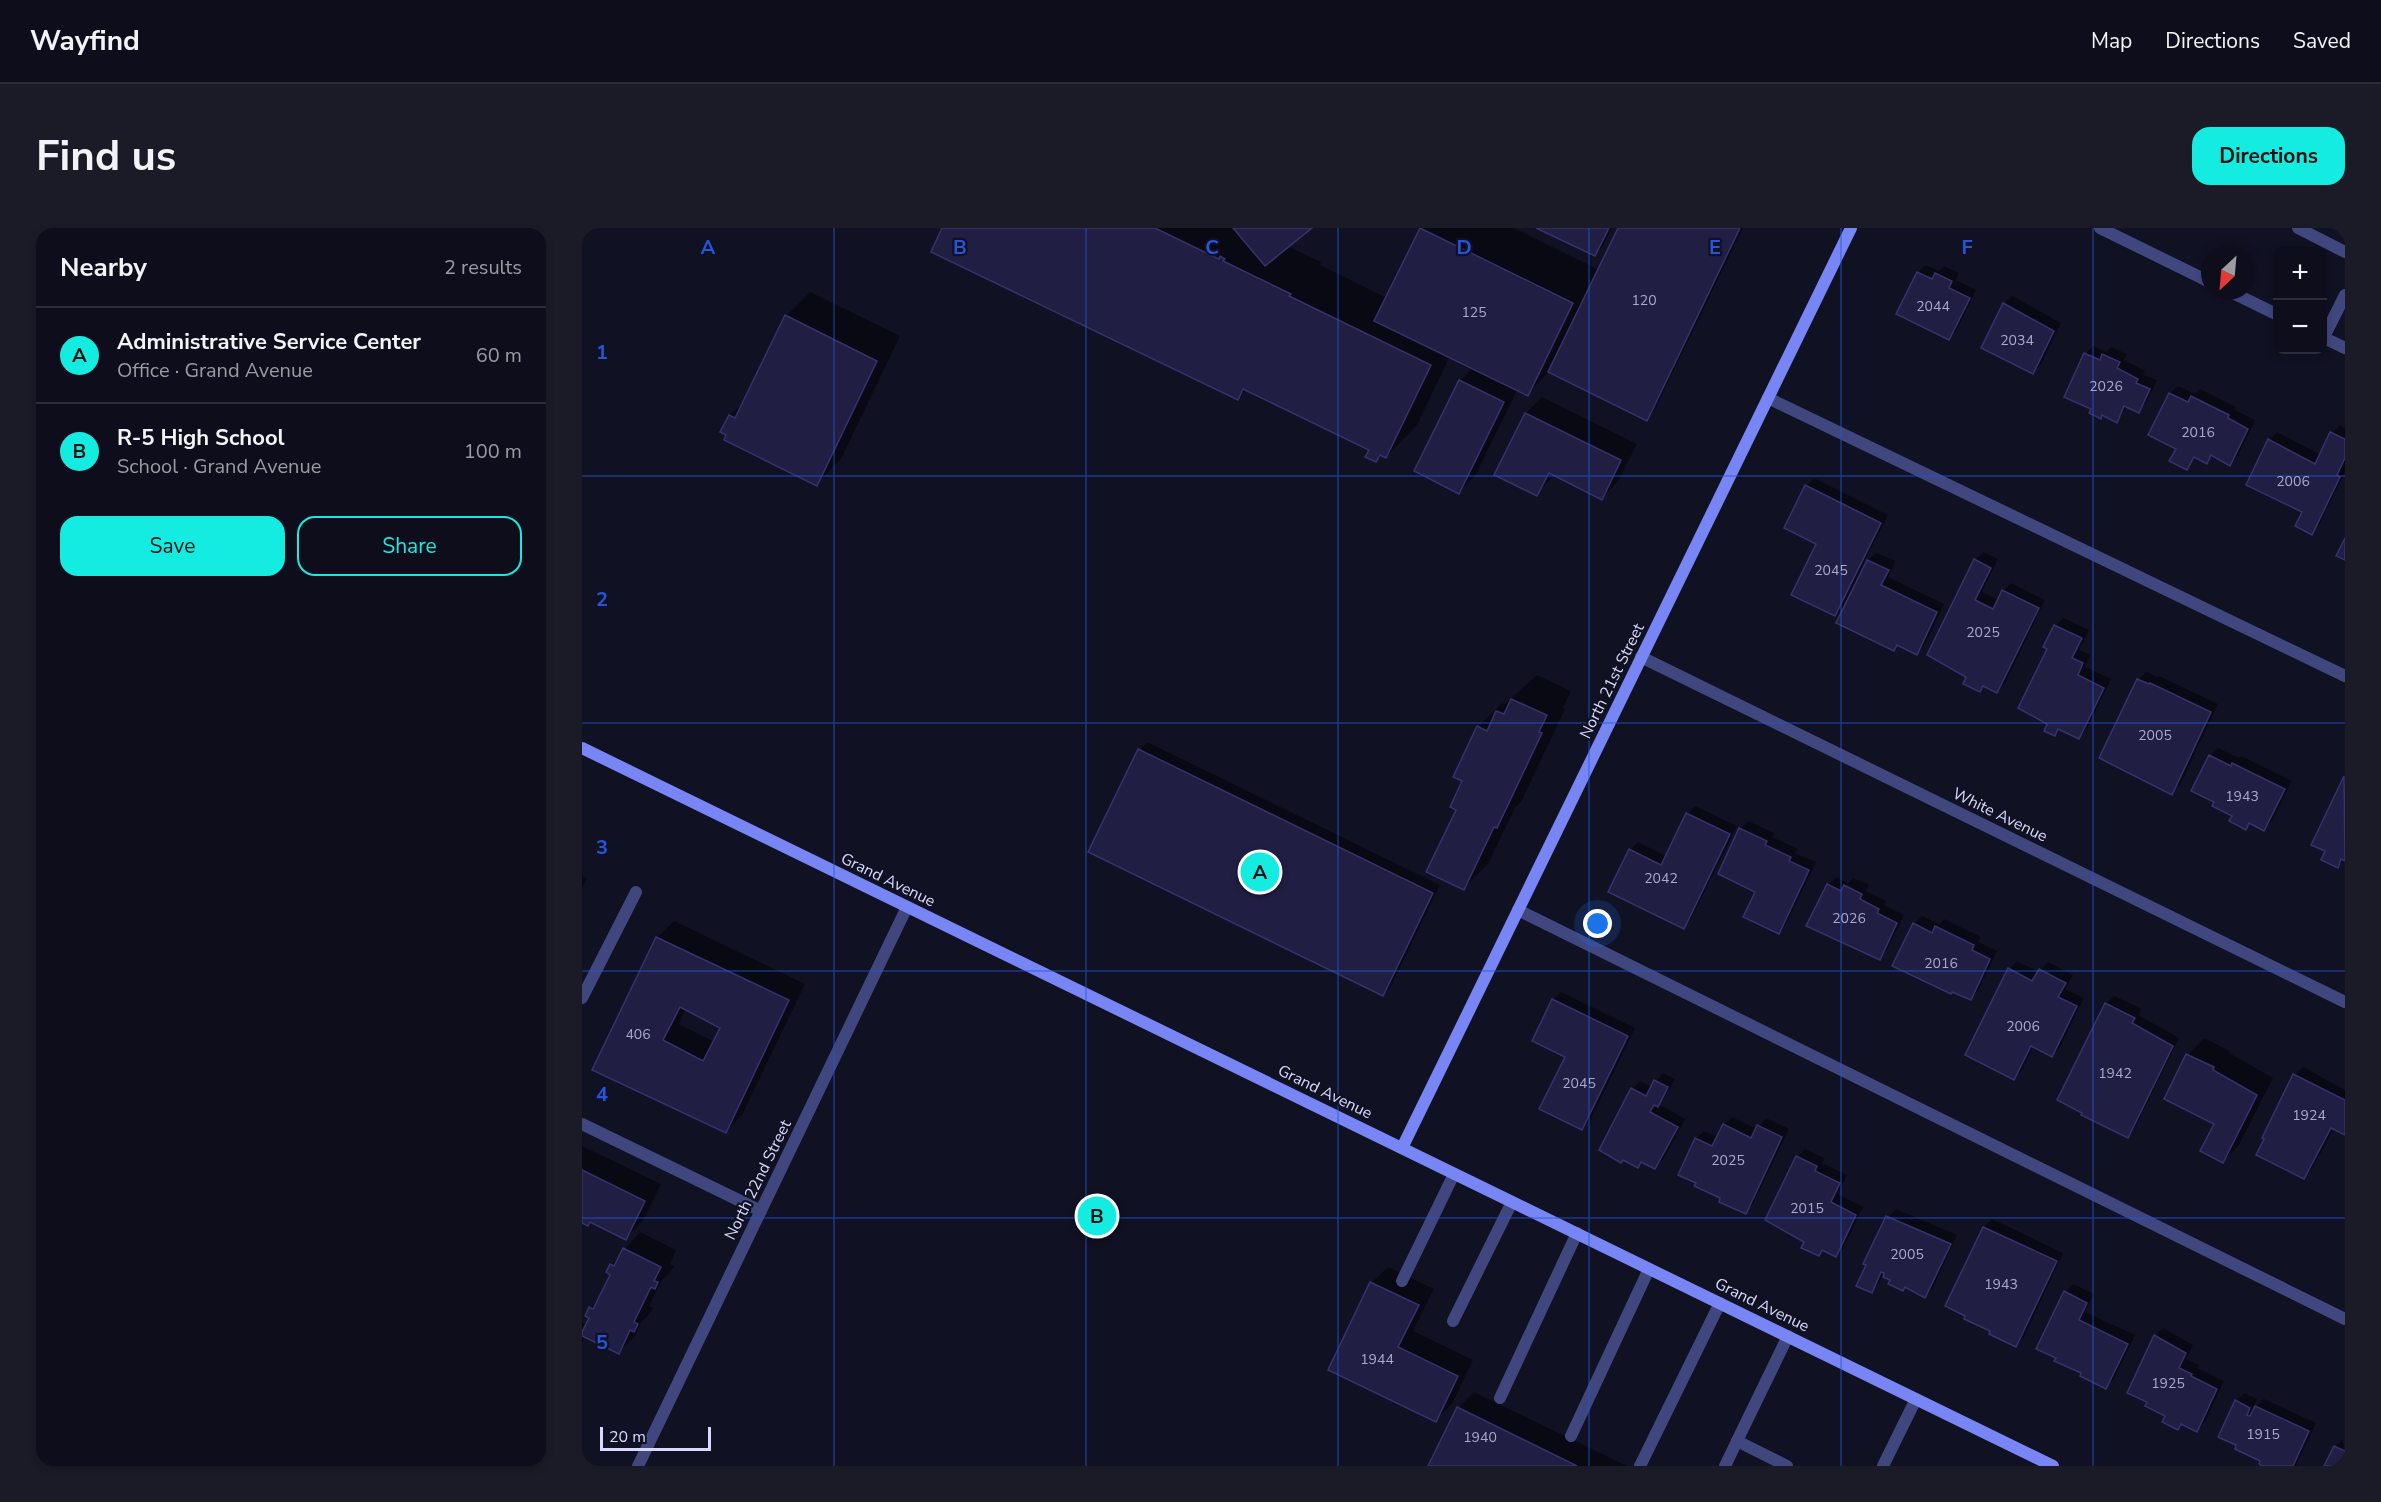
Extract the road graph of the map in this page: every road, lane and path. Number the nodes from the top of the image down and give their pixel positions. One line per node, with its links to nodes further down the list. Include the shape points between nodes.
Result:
1 (1851, 228): 12 (street, North 21st Street)
2 (2100, 228): 5 (street)
3 (2298, 228): 4 (street)
4 (2345, 252)
5 (2201, 278)
6 (2345, 295): 9 (street)
7 (2247, 300): 8 (street)
8 (2273, 313)
9 (2327, 329)
10 (2327, 339): 11 (street)
11 (2345, 348)
12 (1768, 398): 13 (street, North 21st Street); 14 (street)
13 (1641, 657): 18 (street, North 21st Street); 20 (street, White Avenue)
14 (2345, 676)
15 (582, 748): 17 (street, Grand Avenue)
16 (636, 892): 19 (street)
17 (907, 907): 22 (street, Grand Avenue); 25 (street, North 22nd Street)
18 (1518, 910): 22 (street, North 21st Street); 30 (street)
19 (582, 998)
20 (2345, 1002)
21 (582, 1124): 25 (street)
22 (1402, 1148): 23 (street, Grand Avenue)
23 (1454, 1174): 24 (street, Grand Avenue); 28 (street)
24 (1512, 1202): 26 (street, Grand Avenue); 31 (street)
25 (761, 1211): 37 (street, North 22nd Street)
26 (1577, 1233): 27 (street, Grand Avenue); 33 (street)
27 (1649, 1269): 29 (street, Grand Avenue); 35 (street)
28 (1402, 1281)
29 (1720, 1303): 32 (street, Grand Avenue); 38 (street)
30 (2345, 1320)
31 (1453, 1321)
32 (1788, 1336): 34 (street, Grand Avenue); 36 (street)
33 (1500, 1398)
34 (1916, 1399): 41 (street); 42 (street, Grand Avenue)
35 (1570, 1436)
36 (1737, 1442): 39 (street); 40 (street)
37 (639, 1466)
38 (1640, 1466)
39 (1725, 1466)
40 (1787, 1466)
41 (1883, 1466)
42 (2054, 1466)

